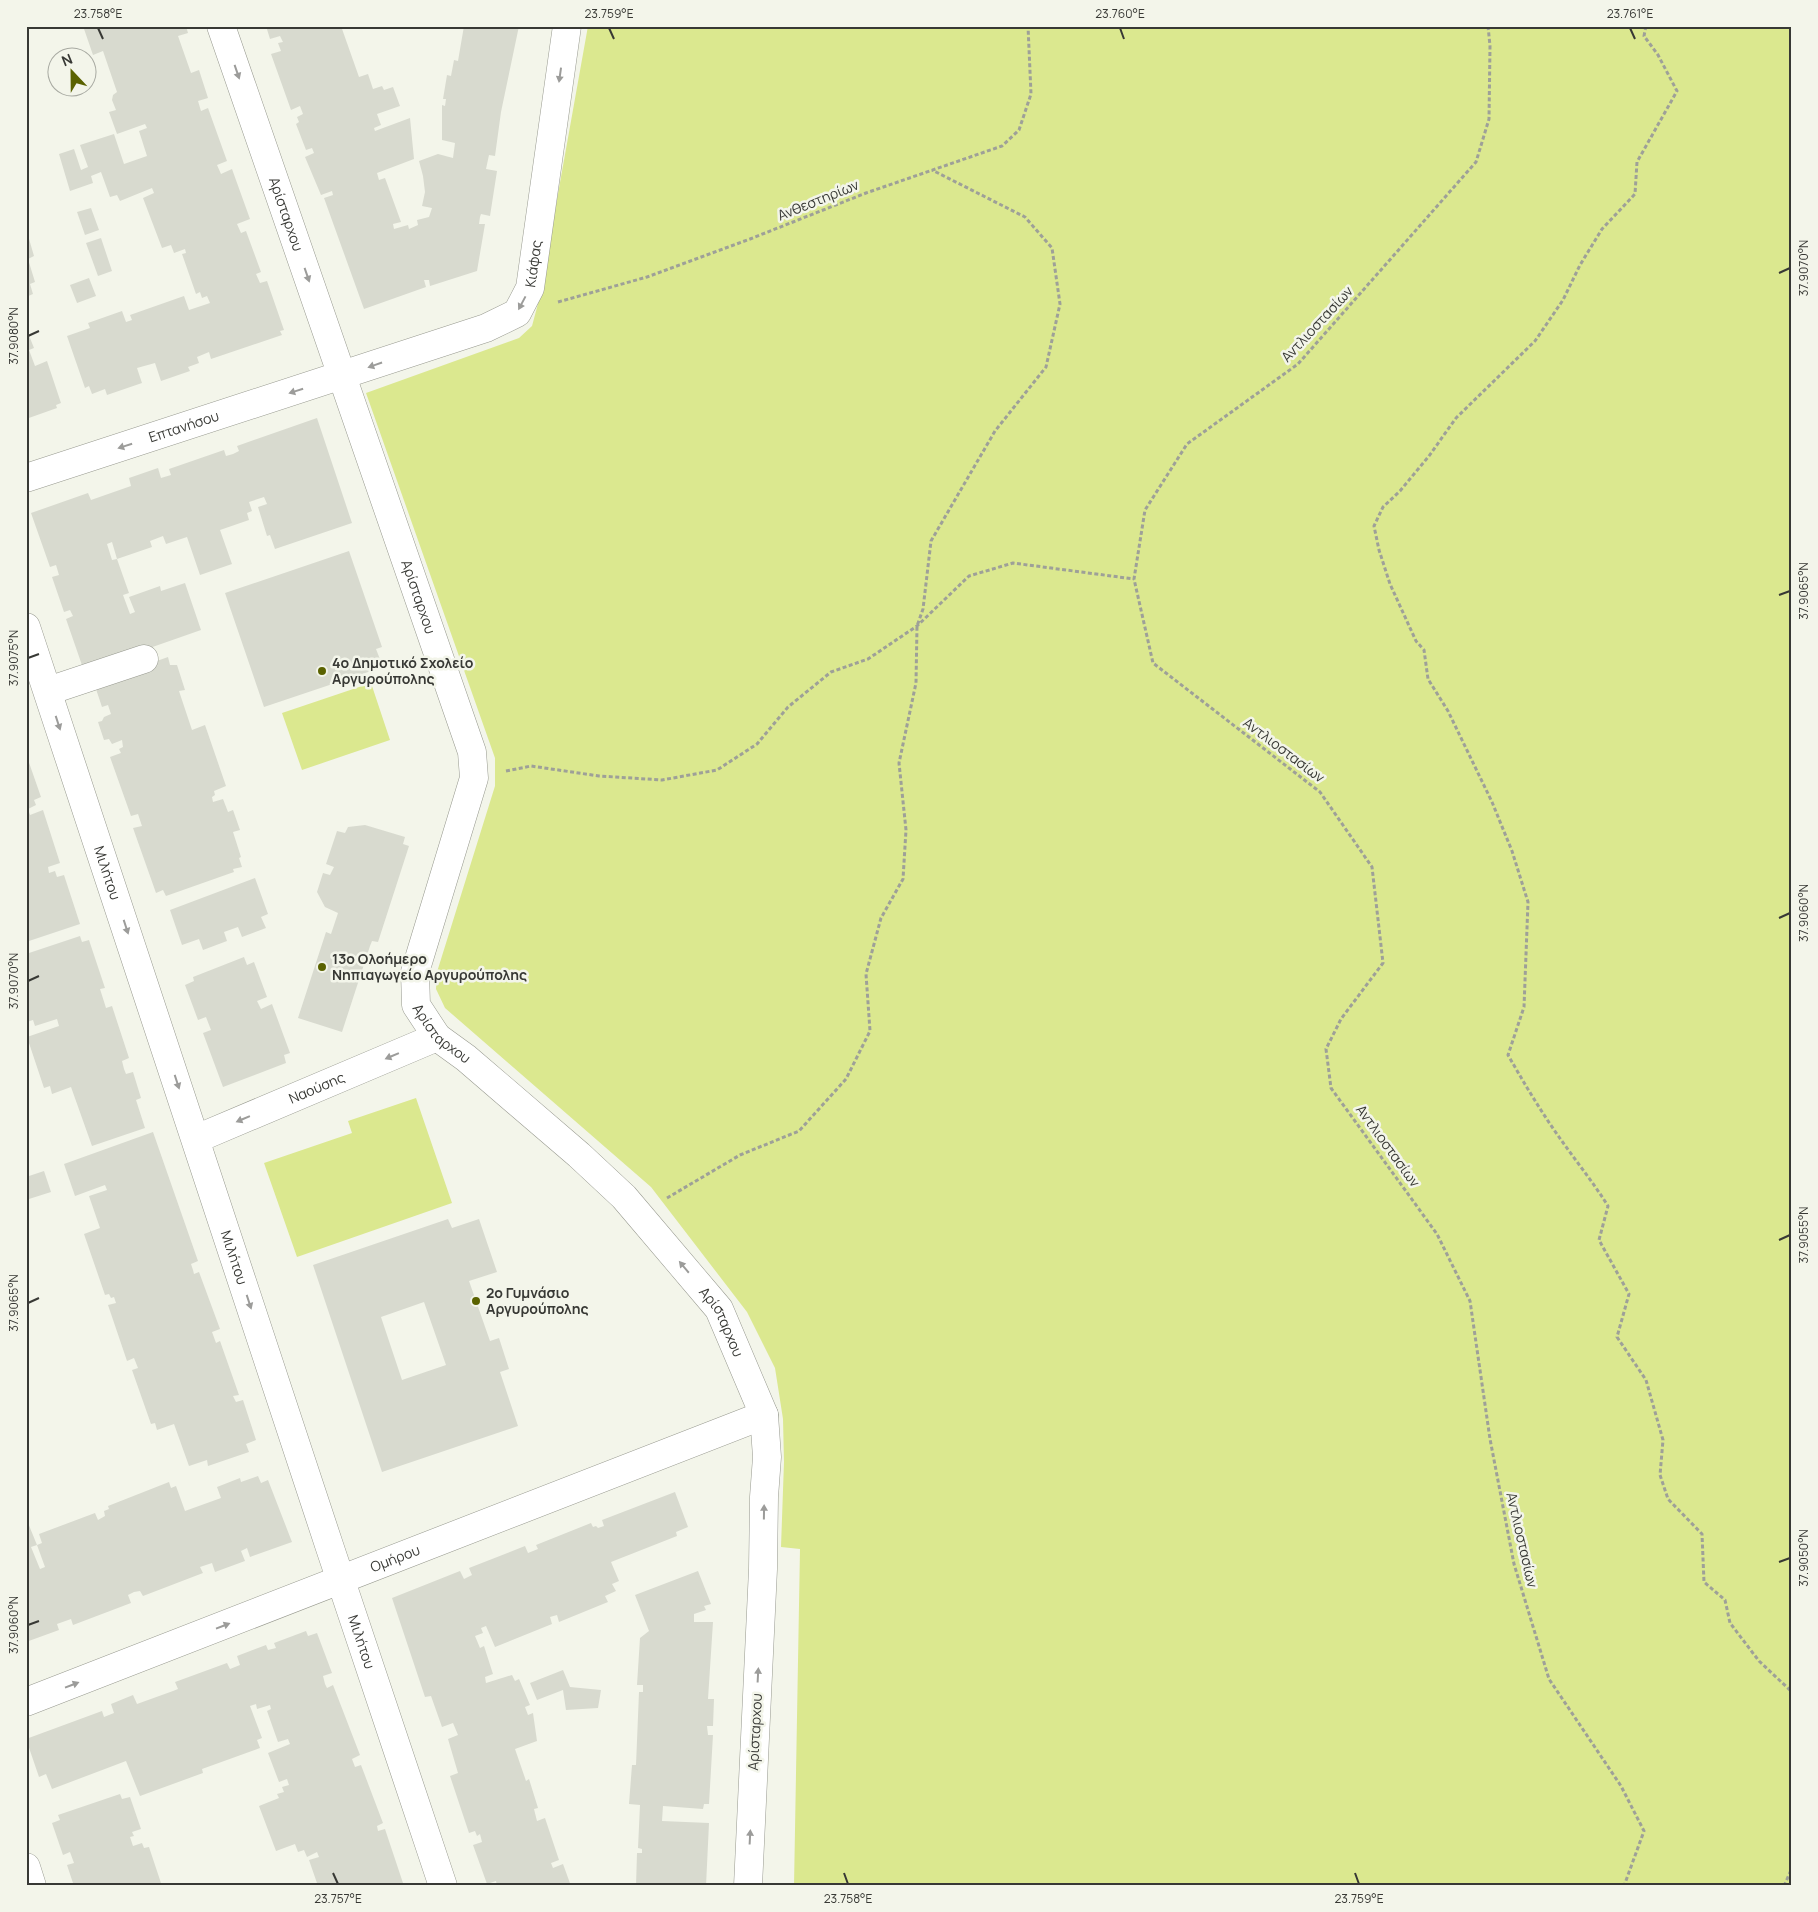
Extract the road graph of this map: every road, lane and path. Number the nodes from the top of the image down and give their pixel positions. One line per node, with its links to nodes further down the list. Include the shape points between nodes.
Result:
1 (221, 26): 8 (street, Αρίσταρχου, one-way to 8)
2 (567, 26): 7 (street, Κιάφας, one-way to 7, via 530,288)
3 (1028, 26): 6 (path, Ανθεστηρίων, via 1031,94 1019,130 1002,146)
4 (1488, 26): 10 (path, Αντλιοστασίων, via 1490,119 1476,162 1298,364 1187,444 1144,510)
5 (1646, 26): 21 (path, via 1644,36 1677,90 1637,162 1635,194 1602,229 1563,300 1535,341 1456,418 1429,456 1383,507 1374,526 1378,550 1390,584 1416,641 1424,650 1428,679 1448,711 1492,802 1528,902 1524,1007 1508,1055 1608,1206 1599,1240 1629,1294 1617,1337 1646,1380 1663,1440 1660,1475 1668,1499 1702,1534 1704,1582 1725,1600 1730,1623 1759,1661)
6 (932, 170): 7 (path, Ανθεστηρίων, via 647,277 546,306); 11 (path, via 1025,217 1052,248 1060,304 1046,367 995,431 931,541 923,609)
7 (519, 309): 8 (street, one-way to 8, via 486,328)
8 (342, 376): 9 (street, Επτανήσου, one-way to 9); 15 (street, Αρίσταρχου, via 472,752)
9 (26, 478)
10 (1134, 579): 11 (path, via 1013,562 969,576); 28 (path, Αντλιοστασίων, via 1153,663 1320,792 1372,867 1383,963 1342,1019 1326,1049 1331,1088 1437,1234 1470,1302 1490,1439 1514,1564 1549,1679 1621,1786 1644,1831)
11 (917, 626): 15 (path, via 868,658 831,672 788,707 757,744 717,770 662,780 599,776 532,766); 18 (path, via 916,683 899,763 906,830 903,879 881,918 866,974 870,1031 846,1079 798,1131 740,1155)
12 (26, 627): 14 (street, Μιλήτου)
13 (144, 658): 14 (street)
14 (48, 692): 17 (street, Μιλήτου, one-way to 17)
15 (474, 778): 16 (street, Αρίσταρχου, via 415,972 416,1005)
16 (437, 1037): 17 (street, Ναούσης, one-way to 17); 18 (street, Αρίσταρχου, via 579,1155)
17 (196, 1139): 20 (street, Μιλήτου, one-way to 20)
18 (638, 1214): 19 (street, Αρίσταρχου, one-way to 18, via 719,1308)
19 (764, 1415): 20 (street, Ομήρου); 27 (street, Αρίσταρχου, one-way to 19, via 767,1457)
20 (341, 1580): 22 (street, Ομήρου, one-way to 20); 26 (street, Μιλήτου)
21 (1792, 1692)
22 (26, 1702)
23 (26, 1867): 25 (street)
24 (1792, 1868): 29 (path)
25 (32, 1886)
26 (443, 1886)
27 (748, 1886)
28 (1624, 1886)
29 (1784, 1886)

